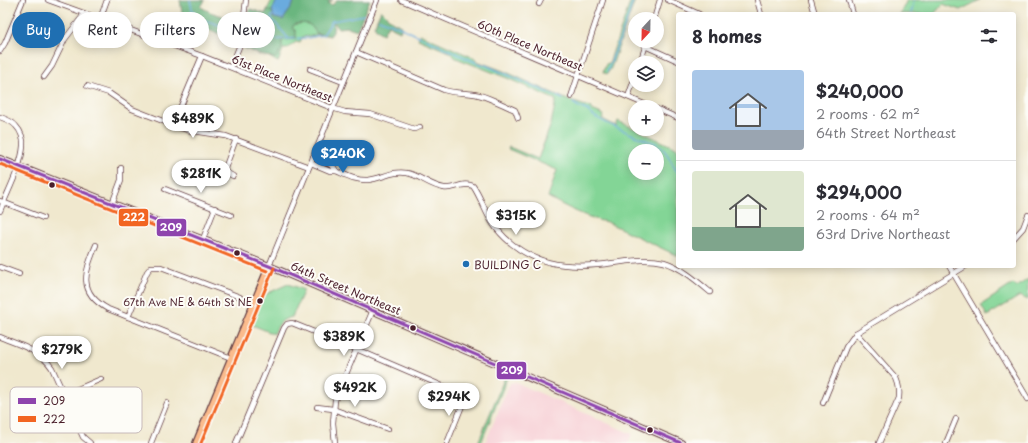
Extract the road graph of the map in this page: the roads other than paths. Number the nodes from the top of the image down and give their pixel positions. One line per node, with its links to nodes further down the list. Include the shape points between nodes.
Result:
1 (23, 0): 25 (street)
2 (48, 0): 15 (street, 61st Place Northeast)
3 (107, 0): 16 (street)
4 (246, 0): 29 (street, via 241,42)
5 (377, 0): 26 (street)
6 (401, 0): 14 (street, 60th Place Northeast)
7 (416, 0): 14 (street)
8 (603, 0): 31 (street)
9 (660, 0): 17 (street)
10 (668, 0): 18 (street)
11 (757, 0): 19 (street)
12 (811, 0): 20 (street)
13 (849, 0): 21 (street)
14 (414, 5): 31 (street, 60th Place Northeast)
15 (81, 12)
16 (103, 12)
17 (656, 12)
18 (695, 12)
19 (760, 12)
20 (814, 12)
21 (852, 12)
22 (73, 29): 32 (street)
23 (132, 31): 27 (street, 61st Place Northeast)
24 (649, 48): 28 (street)
25 (0, 51)
26 (356, 52): 33 (street); 43 (street, via 444,90 487,97 515,110)
27 (202, 56): 29 (street, 61st Place Northeast); 44 (street)
28 (676, 60)
29 (231, 67): 39 (street, 61st Place Northeast)
30 (310, 69): 33 (street, 61st Place Northeast)
31 (579, 76): 36 (street); 37 (street, 60th Place Northeast)
32 (44, 77)
33 (343, 82): 39 (street)
34 (87, 86): 44 (street, via 109,93 132,109)
35 (630, 92): 37 (street)
36 (572, 97)
37 (628, 97): 38 (street, 60th Place Northeast)
38 (635, 100)
39 (332, 108): 45 (street, 61st Place Northeast, via 370,114 414,129); 47 (street)
40 (664, 113): 42 (street)
41 (0, 117): 50 (street, via 16,126 23,140)
42 (676, 117)
43 (518, 118)
44 (173, 126): 46 (street)
45 (420, 127)
46 (236, 139): 49 (street); 54 (street)
47 (313, 157): 49 (street); 53 (street, via 333,166)
48 (0, 159): 50 (main road, 64th Street Northeast)
49 (310, 165): 53 (street, via 330,171); 67 (street)
50 (18, 166): 57 (street); 58 (main road, 64th Street Northeast)
51 (121, 168): 58 (street, via 121,180)
52 (208, 168): 54 (street)
53 (336, 170): 69 (street, via 360,180 396,172 408,173 445,188 468,183 473,186 495,228 515,246 542,261 580,267 642,260 657,261)
54 (224, 171): 55 (street)
55 (233, 176)
56 (165, 189): 59 (street)
57 (2, 202): 60 (street); 63 (street)
58 (112, 204): 65 (main road, 64th Street Northeast)
59 (215, 208): 61 (street); 65 (street)
60 (0, 211)
61 (231, 215)
62 (1028, 215): 64 (street, via 1023,228)
63 (43, 218)
64 (1016, 236)
65 (203, 239): 67 (main road, 64th Street Northeast)
66 (96, 245): 78 (street, via 86,272 89,291 101,305)
67 (269, 266): 77 (main road, 64th Street Northeast); 82 (main road)
68 (0, 267): 74 (street)
69 (676, 267)
70 (677, 268): 75 (street)
71 (951, 268): 73 (street)
72 (962, 268): 73 (street)
73 (953, 273): 79 (street); 86 (street)
74 (19, 274)
75 (710, 292)
76 (240, 297): 78 (street, via 161,267 151,267 146,272)
77 (373, 310): 81 (street); 94 (main road, 64th Street Northeast)
78 (128, 317): 82 (street)
79 (856, 333): 88 (street, via 846,347); 102 (street, via 896,378 899,385 899,398)
80 (0, 337): 84 (street, via 28,348 48,362)
81 (356, 349): 90 (street); 98 (street, via 292,323 287,324); 100 (street, via 466,396)
82 (230, 358): 97 (main road)
83 (101, 379): 85 (street)
84 (60, 387)
85 (82, 387)
86 (1028, 399)
87 (167, 403): 96 (street)
88 (823, 403)
89 (317, 407): 90 (street)
90 (333, 409): 92 (street); 99 (street)
91 (956, 419): 103 (street)
92 (388, 430)
93 (81, 433): 95 (street)
94 (669, 440): 101 (main road, 64th Street Northeast)
95 (90, 443)
96 (151, 443)
97 (196, 443)
98 (236, 443)
99 (336, 443)
100 (447, 443)
101 (681, 443)
102 (879, 443)
103 (946, 443)

